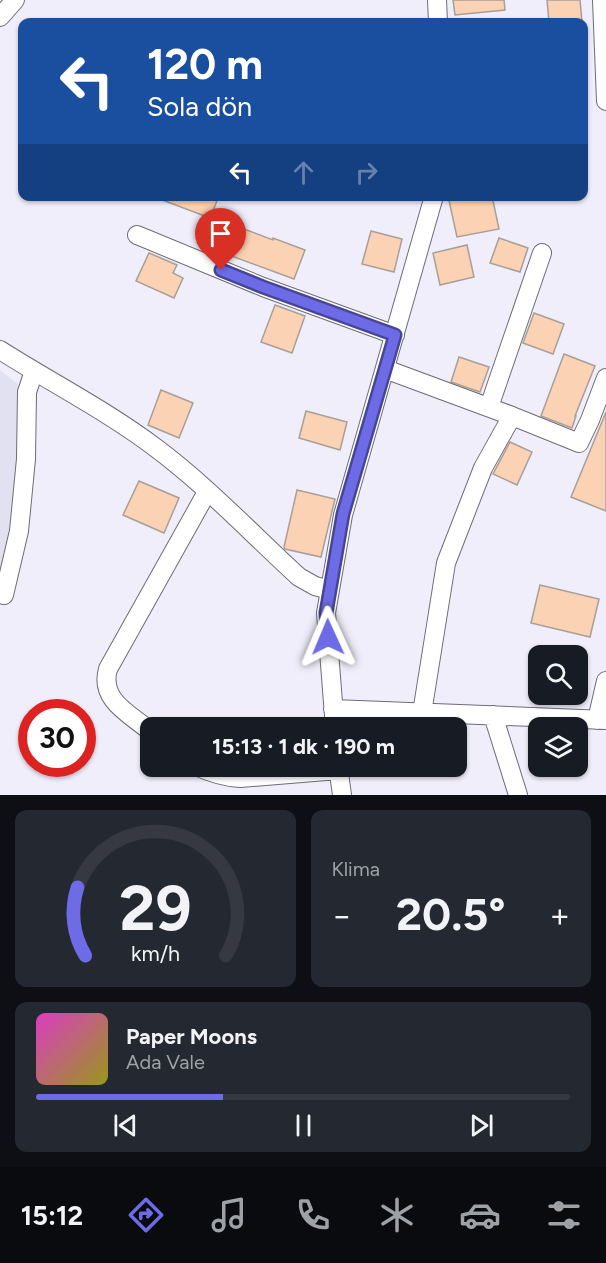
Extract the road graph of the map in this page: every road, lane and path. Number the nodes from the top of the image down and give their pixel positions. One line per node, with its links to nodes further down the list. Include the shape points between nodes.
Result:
1 (15, 0): 4 (street)
2 (437, 0): 5 (street)
3 (602, 0): 6 (street)
4 (0, 17)
5 (438, 18)
6 (606, 101)
7 (433, 201): 10 (street)
8 (137, 235): 10 (street)
9 (542, 253): 15 (street)
10 (395, 335): 12 (street)
11 (0, 350): 13 (street)
12 (385, 369): 15 (street); 18 (street, via 343,514)
13 (34, 371): 17 (street, via 130,429); 19 (street, via 27,392 19,531)
14 (606, 378): 16 (street, via 579,443)
15 (489, 407): 16 (street)
16 (512, 416): 22 (street, via 483,468 446,563)
17 (207, 492): 18 (street, via 299,577); 26 (street, via 106,675 113,700)
18 (330, 590): 21 (street, via 326,613)
19 (4, 594)
20 (606, 681): 25 (street)
21 (333, 709): 22 (street); 24 (street)
22 (422, 712): 23 (street)
23 (494, 715): 25 (street); 31 (street)
24 (334, 717)
25 (601, 720)
26 (140, 723)
27 (225, 777): 28 (street)
28 (250, 777)
29 (339, 777): 30 (street)
30 (342, 795)
31 (518, 795)

